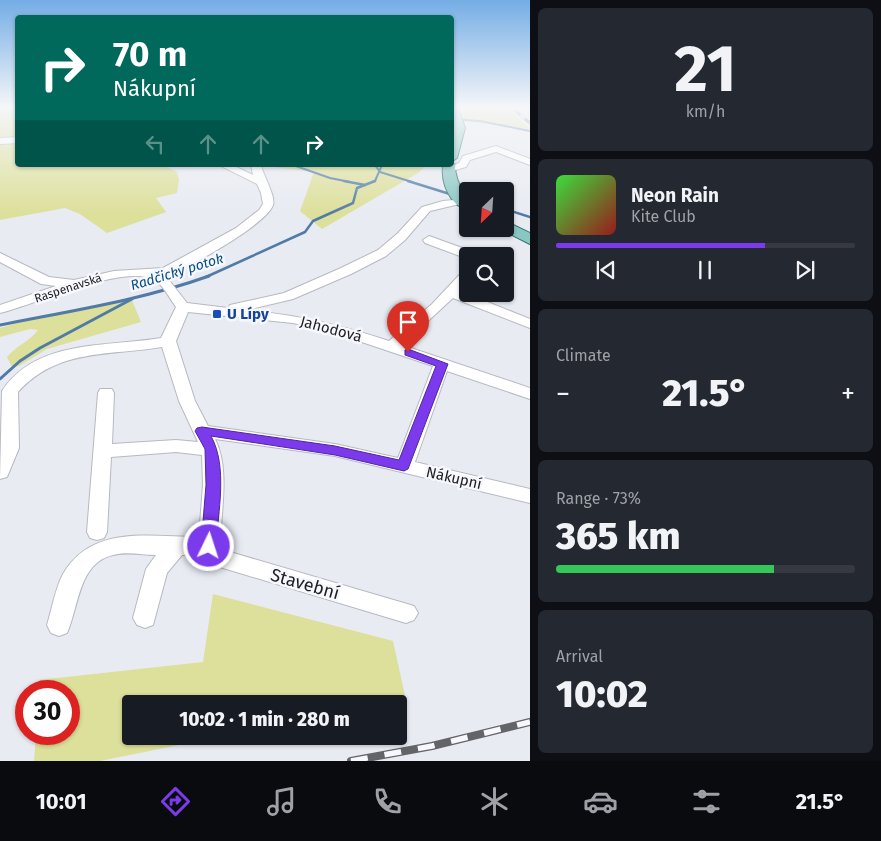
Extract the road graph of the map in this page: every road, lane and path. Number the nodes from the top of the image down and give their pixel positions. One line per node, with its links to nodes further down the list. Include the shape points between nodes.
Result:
1 (530, 162): 2 (street, via 496,149 466,158 463,165)
2 (454, 164)
3 (228, 167): 6 (street)
4 (256, 167): 6 (street, Raspenavská)
5 (450, 167): 7 (main road, via 452,188)
6 (260, 182): 14 (street, Raspenavská, via 267,190 266,212 248,226)
7 (459, 197)
8 (459, 204): 20 (street, via 442,204 426,209 382,253 346,271 288,296)
9 (514, 231): 10 (main road)
10 (530, 239)
11 (429, 240): 12 (street)
12 (459, 251)
13 (4, 260): 15 (street, via 46,281)
14 (154, 275): 15 (street, Raspenavská, via 114,275); 18 (street, via 162,279)
15 (77, 284): 19 (street, Raspenavská)
16 (459, 284): 17 (street)
17 (451, 292): 21 (street); 23 (street)
18 (184, 306): 20 (street, Jahodová); 22 (street)
19 (0, 309)
20 (224, 311): 23 (street, Jahodová, via 293,319)
21 (530, 324)
22 (168, 341): 27 (street, via 187,402); 30 (street, via 61,356 29,369 10,391 10,448)
23 (392, 346): 24 (street, Jahodová)
24 (442, 364): 25 (street, Jahodová); 29 (street)
25 (528, 389)
26 (106, 393): 28 (street)
27 (206, 440): 28 (street, via 176,446); 29 (street, Nákupní, via 335,450); 34 (street, via 213,485)
28 (101, 451): 32 (street)
29 (404, 466): 31 (street, Nákupní)
30 (0, 472)
31 (530, 496)
32 (97, 532)
33 (177, 546): 34 (street); 36 (street, via 157,569); 37 (street, via 110,546 89,557 72,579)
34 (209, 546): 35 (street, Stavební, via 223,559)
35 (406, 613)
36 (146, 618)
37 (59, 625)

